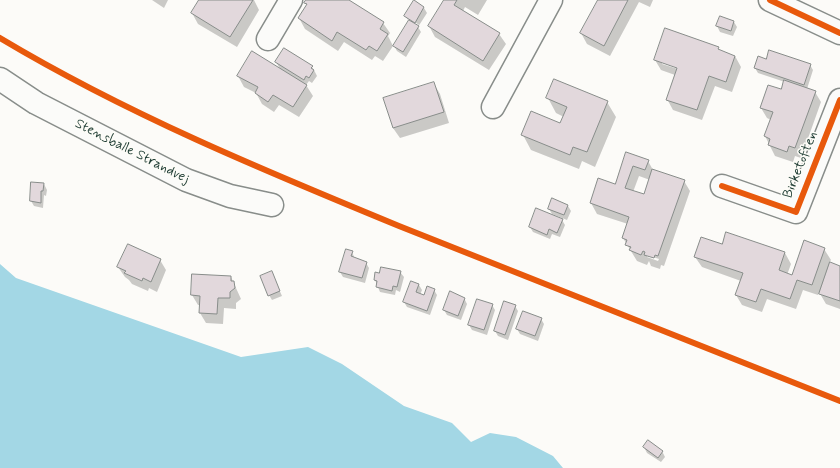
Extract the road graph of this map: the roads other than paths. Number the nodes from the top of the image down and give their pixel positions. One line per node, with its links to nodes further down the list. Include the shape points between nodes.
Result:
1 (291, 0): 5 (street)
2 (550, 0): 8 (street)
3 (770, 0): 4 (street)
4 (840, 32)
5 (268, 40)
6 (0, 79): 10 (street, Stensballe Strandvej, via 36,103 186,180 230,196)
7 (840, 100): 9 (street, Birketoften, via 796,212)
8 (493, 107)
9 (722, 186)
10 (272, 205)

